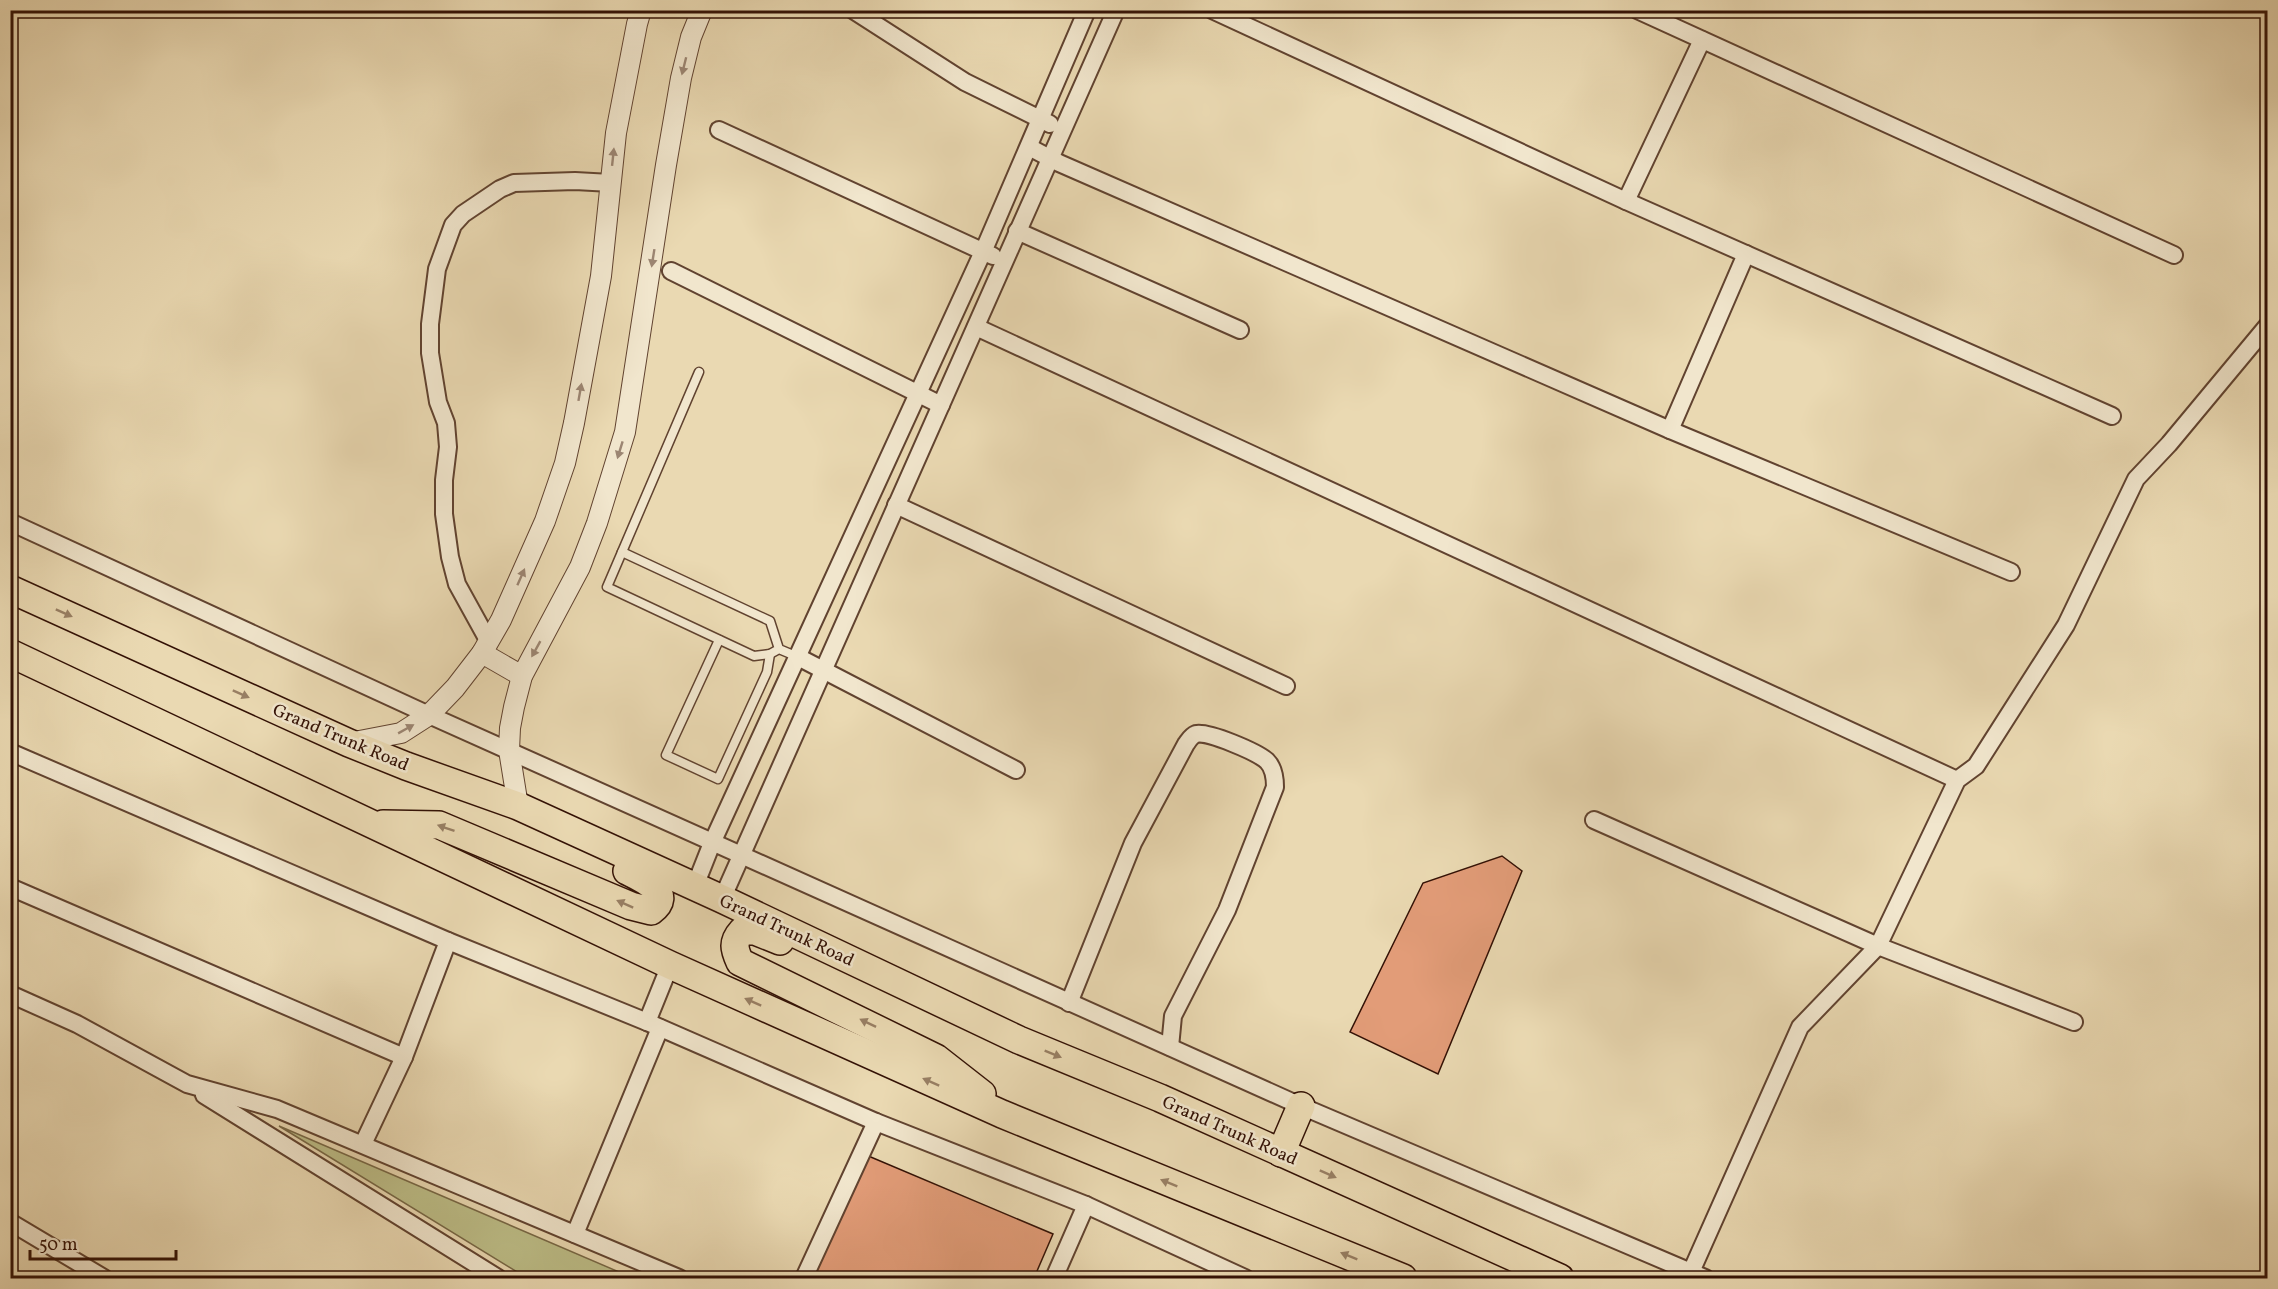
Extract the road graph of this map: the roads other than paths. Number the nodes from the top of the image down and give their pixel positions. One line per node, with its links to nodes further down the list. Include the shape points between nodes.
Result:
1 (641, 10): 14 (street, one-way to 1, via 616,133)
2 (702, 10): 42 (street, one-way to 42, via 681,78 625,432 597,524 579,567)
3 (853, 10): 9 (street, via 965,82)
4 (1088, 10): 9 (street)
5 (1116, 10): 11 (street)
6 (1637, 10): 8 (street)
7 (1215, 11): 15 (street)
8 (1702, 40): 15 (street); 19 (street)
9 (1041, 118): 11 (street); 12 (street)
10 (719, 130): 17 (street)
11 (1061, 130): 13 (street)
12 (1029, 147): 13 (street); 17 (street)
13 (1049, 158): 16 (street); 29 (street)
14 (611, 183): 36 (street, one-way to 14, via 536,541 565,463 601,276); 36 (street, via 514,183 500,189 453,225 437,269 430,353 438,402 446,423 444,514 456,584)
15 (1626, 201): 18 (street)
16 (1017, 231): 20 (street); 24 (street)
17 (983, 251): 20 (street); 26 (street)
18 (1746, 254): 28 (street); 29 (street)
19 (2174, 255)
20 (1004, 262): 23 (street)
21 (671, 272): 26 (street)
22 (2268, 325): 50 (street, via 2136,479 2066,625 1976,766)
23 (976, 327): 27 (street); 50 (street)
24 (1240, 330)
25 (699, 372): 32 (lane)
26 (918, 393): 27 (street); 40 (street)
27 (941, 405): 30 (street)
28 (2112, 416)
29 (1670, 430): 33 (street)
30 (896, 505): 41 (street); 43 (street)
31 (10, 522): 44 (street)
32 (622, 552): 35 (lane, via 607,587); 37 (lane, via 770,621)
33 (2012, 572)
34 (10, 589): 45 (highway, Grand Trunk Road, one-way to 45)
35 (719, 640): 39 (lane, via 754,656); 39 (lane, via 666,755 718,779 767,672)
36 (486, 648): 42 (street); 44 (street)
37 (779, 649): 39 (lane); 40 (lane)
38 (10, 652): 53 (highway)
39 (770, 654)
40 (798, 657): 41 (street); 54 (street)
41 (824, 671): 49 (street); 55 (street)
42 (522, 676): 46 (street)
43 (1286, 686)
44 (429, 715): 45 (street, one-way to 44, via 402,733); 46 (street)
45 (349, 743): 48 (highway, Grand Trunk Road)
46 (509, 750): 51 (street); 54 (street)
47 (10, 752): 59 (street)
48 (406, 766): 51 (highway, Grand Trunk Road); 53 (highway, one-way to 53, via 476,804 644,879 658,892 656,907 651,911 631,906 439,825)
49 (1016, 770)
50 (1957, 780): 60 (street)
51 (518, 806): 56 (highway, Grand Trunk Road)
52 (1594, 820): 60 (street)
53 (377, 824): 61 (highway)
54 (712, 843): 55 (street); 56 (street)
55 (741, 856): 58 (street); 63 (street)
56 (695, 886): 58 (highway, Grand Trunk Road)
57 (10, 887): 68 (street)
58 (722, 899): 66 (highway, Grand Trunk Road)
59 (448, 941): 65 (street); 68 (street)
60 (1878, 946): 64 (street); 78 (street, via 1800,1027)
61 (670, 965): 65 (street); 71 (highway, one-way to 61)
62 (10, 994): 69 (street, via 77,1024)
63 (1069, 1003): 67 (street); 67 (street, via 1133,843 1186,744 1198,734 1236,745 1267,761 1275,774 1275,787 1227,910 1173,1016)
64 (2074, 1022)
65 (653, 1025): 72 (street); 77 (street)
66 (1018, 1040): 71 (highway, one-way to 66, via 936,1058 740,962 733,947 736,938 742,931 755,931 941,1019); 74 (highway, Grand Trunk Road, one-way to 74)
67 (1170, 1047): 70 (street)
68 (404, 1057): 73 (street)
69 (187, 1084): 73 (street, via 277,1109); 80 (street)
70 (1301, 1106): 74 (highway); 78 (street)
71 (1002, 1114): 85 (highway, one-way to 71)
72 (876, 1122): 75 (street); 82 (street)
73 (363, 1144): 77 (street)
74 (1281, 1153): 86 (highway, Grand Trunk Road, one-way to 86)
75 (1086, 1205): 83 (street); 84 (street)
76 (10, 1222): 79 (street)
77 (575, 1234): 81 (street)
78 (1698, 1275)
79 (104, 1278)
80 (498, 1278)
81 (679, 1278)
82 (804, 1278)
83 (1054, 1278)
84 (1245, 1278)
85 (1403, 1278)
86 (1560, 1278)

